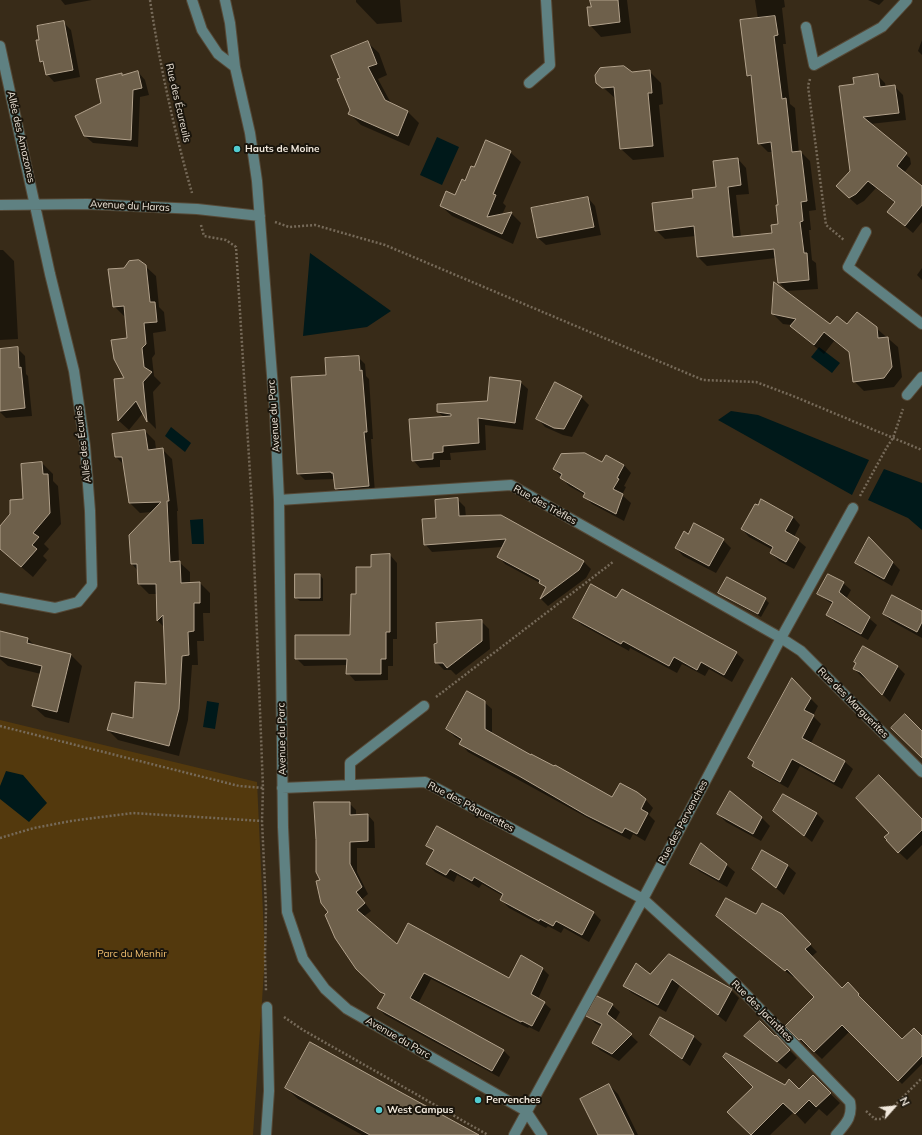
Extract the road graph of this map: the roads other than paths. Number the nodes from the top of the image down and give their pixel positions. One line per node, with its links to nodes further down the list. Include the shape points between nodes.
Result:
1 (192, 0): 7 (street, via 202,30 218,54)
2 (225, 0): 7 (street, Avenue du Parc)
3 (546, 0): 8 (street, via 550,65)
4 (907, 0): 5 (street, via 882,28 814,65)
5 (806, 27)
6 (0, 46): 10 (street, Allée des Amazones)
7 (235, 67): 11 (street, Avenue du Parc, via 250,133)
8 (529, 83)
9 (0, 205): 10 (street, Avenue du Haras)
10 (36, 205): 11 (street, Avenue du Haras, via 86,204 197,209); 18 (street, Allée des Écuries, via 74,371 84,438 90,511 92,585 78,602 55,608)
11 (260, 216): 16 (street, Avenue du Parc)
12 (866, 232): 13 (street, via 848,267)
13 (922, 324)
14 (922, 377): 15 (street)
15 (908, 395)
16 (279, 500): 19 (street, Rue des Trèfles, via 511,485); 23 (street, Avenue du Parc)
17 (853, 508): 19 (street, Rue des Pervenches)
18 (0, 598)
19 (781, 638): 21 (street, Rue des Marguerites, via 811,661); 24 (street, Rue des Pervenches)
20 (424, 706): 22 (street, via 350,763)
21 (922, 772)
22 (350, 785): 23 (street, Rue des Pâquerettes); 24 (street, Rue des Pâquerettes, via 425,782)
23 (282, 788): 26 (street, Avenue du Parc, via 287,912 303,959 325,989 347,1009)
24 (642, 899): 26 (street, Rue des Pervenches); 30 (street, Rue des Jacinthes, via 733,981 850,1102 850,1117)
25 (267, 1007): 27 (street, via 269,1091)
26 (526, 1111): 28 (street, Rue des Pervenches); 29 (street, Avenue du Parc)
27 (266, 1135)
28 (514, 1135)
29 (542, 1135)
30 (836, 1135)

